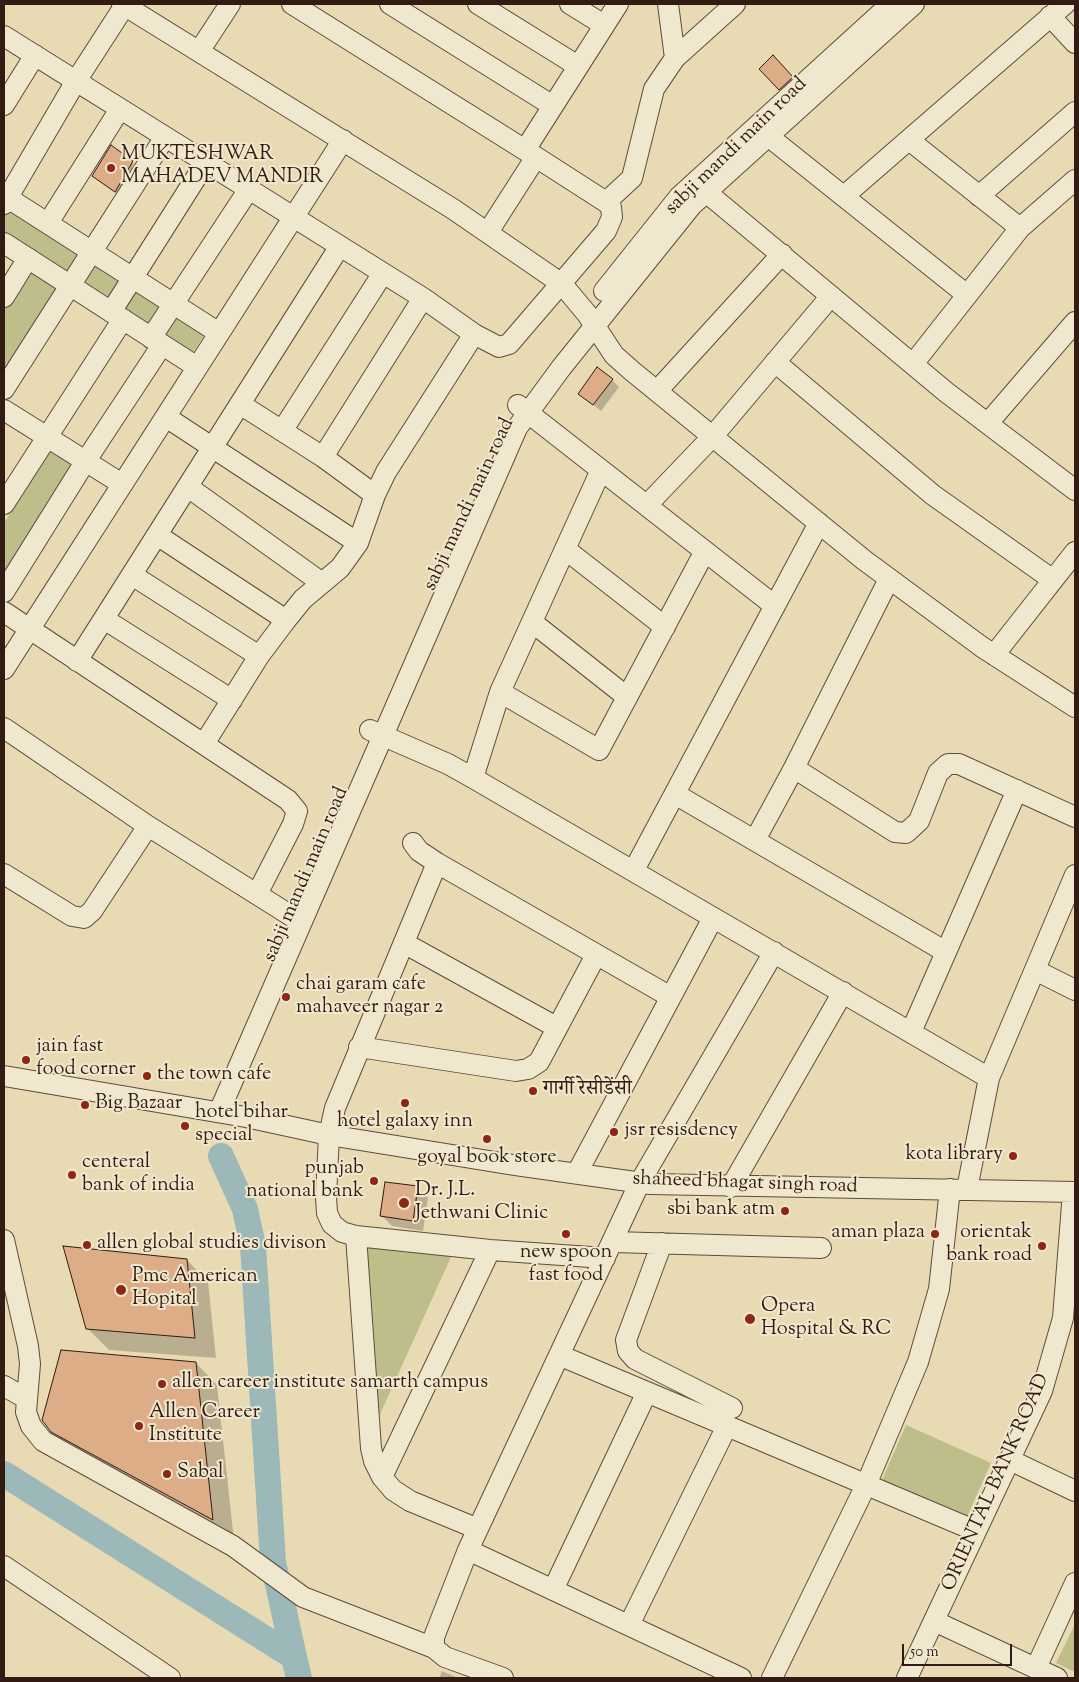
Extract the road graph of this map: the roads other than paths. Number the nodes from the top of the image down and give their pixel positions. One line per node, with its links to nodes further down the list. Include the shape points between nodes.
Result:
1 (230, 4): 17 (street)
2 (292, 4): 12 (street)
3 (390, 4): 23 (street)
4 (478, 4): 20 (street)
5 (570, 4): 14 (street)
6 (618, 4): 14 (street)
7 (668, 4): 19 (street)
8 (735, 4): 19 (street)
9 (891, 4): 26 (street, sabji mandi main road)
10 (914, 4): 26 (street)
11 (123, 5): 17 (street); 21 (street)
12 (315, 10): 30 (street)
13 (1058, 10): 16 (street); 29 (street)
14 (604, 26): 20 (street)
15 (4, 36): 18 (street)
16 (1075, 43)
17 (200, 50): 28 (street)
18 (35, 55): 21 (street); 22 (street)
19 (676, 58): 38 (street, via 654,89 632,178)
20 (578, 66): 23 (street)
21 (76, 81): 24 (street); 37 (street)
22 (4, 105)
23 (553, 106): 30 (street)
24 (120, 109): 27 (street); 40 (street)
25 (1075, 112): 36 (street)
26 (762, 131): 33 (street, sabji mandi main road); 35 (street)
27 (165, 137): 31 (street); 45 (street)
28 (343, 140): 39 (street); 42 (street)
29 (909, 140): 35 (street); 36 (street)
30 (531, 154): 38 (street); 42 (street)
31 (206, 162): 34 (street); 49 (street)
32 (1075, 180): 41 (street)
33 (701, 186): 46 (street); 58 (street, sabji mandi main road, via 679,197)
34 (249, 189): 39 (street); 56 (street)
35 (844, 196): 52 (street)
36 (979, 196): 41 (street)
37 (6, 201): 40 (street)
38 (606, 202): 50 (street, via 611,207 612,217 606,232)
39 (294, 217): 44 (street); 60 (street)
40 (48, 223): 45 (street)
41 (1020, 228): 52 (street)
42 (488, 232): 50 (street)
43 (4, 243): 47 (street)
44 (340, 246): 48 (street); 68 (street)
45 (92, 251): 49 (street); 51 (street)
46 (782, 254): 53 (street); 67 (street)
47 (28, 258): 51 (street); 54 (street)
48 (383, 273): 55 (street); 73 (street)
49 (134, 278): 56 (street); 57 (street)
50 (562, 284): 58 (street); 61 (street, via 509,344 499,347)
51 (70, 285): 57 (street); 66 (street)
52 (968, 295): 64 (street)
53 (831, 296): 63 (street); 64 (street)
54 (4, 297)
55 (423, 298): 61 (street); 77 (street)
56 (175, 304): 60 (street); 62 (street)
57 (117, 315): 62 (street); 74 (street)
58 (590, 320): 67 (street, via 614,355); 69 (street, sabji mandi main road)
59 (1075, 322): 72 (street)
60 (220, 333): 65 (street)
61 (474, 334): 83 (street, via 386,472)
62 (157, 342): 65 (street); 78 (street)
63 (775, 362): 75 (street); 94 (street, via 933,495)
64 (913, 364): 72 (street)
65 (197, 367): 71 (street)
66 (4, 389)
67 (656, 391): 75 (street)
68 (240, 404): 73 (street); 76 (street)
69 (523, 409): 79 (street); 113 (street, sabji mandi main road, via 505,423 497,440)
70 (4, 410): 74 (street)
71 (166, 417): 76 (street); 80 (street)
72 (988, 423): 82 (street)
73 (282, 431): 77 (street)
74 (46, 436): 78 (street); 84 (street)
75 (712, 436): 85 (street); 86 (street)
76 (213, 447): 81 (street); 88 (street)
77 (322, 457): 83 (street)
78 (85, 462): 80 (street); 96 (street)
79 (602, 470): 85 (street); 89 (street)
80 (122, 484): 103 (street)
81 (188, 487): 87 (street); 95 (street)
82 (1075, 490)
83 (375, 495): 88 (street)
84 (4, 504)
85 (646, 505): 90 (street)
86 (819, 523): 93 (street); 97 (street)
87 (157, 535): 92 (street); 100 (street)
88 (358, 543): 95 (street, via 340,568)
89 (566, 549): 101 (street); 102 (street)
90 (705, 551): 97 (street); 102 (street)
91 (1075, 552): 94 (street)
92 (132, 575): 99 (street); 105 (street)
93 (889, 579): 104 (street); 115 (street)
94 (1053, 580): 104 (street)
95 (322, 583): 100 (street)
96 (4, 592)
97 (775, 606): 118 (street)
98 (4, 612): 103 (street)
99 (104, 619): 106 (street); 110 (street)
100 (286, 620): 105 (street)
101 (532, 622): 108 (street); 109 (street)
102 (665, 626): 109 (street)
103 (29, 629): 106 (street); 107 (street)
104 (994, 655): 111 (street)
105 (259, 656): 110 (street)
106 (77, 661): 114 (street)
107 (4, 669)
108 (500, 692): 109 (street, via 600,750); 116 (street)
109 (627, 697)
110 (232, 700): 114 (street)
111 (1073, 701)
112 (4, 728): 120 (street)
113 (376, 733): 116 (street); 128 (street, sabji mandi main road)
114 (204, 744): 127 (street, via 288,800 296,811 293,824)
115 (794, 768): 117 (street, via 895,832 906,833 919,821 938,773 948,764 959,764); 121 (street)
116 (473, 778): 124 (street)
117 (1018, 790): 119 (street); 132 (street)
118 (675, 794): 121 (street); 124 (street)
119 (1075, 817)
120 (148, 826): 125 (street, via 92,911 84,918 72,916); 127 (street)
121 (755, 840): 132 (street)
122 (413, 844): 123 (street)
123 (437, 863): 130 (street); 133 (street)
124 (634, 870): 129 (street)
125 (4, 874)
126 (1073, 886): 134 (street)
127 (258, 894): 128 (street)
128 (296, 918): 143 (street, sabji mandi main road)
129 (713, 918): 131 (street); 137 (street)
130 (404, 943): 138 (street); 140 (street)
131 (774, 952): 136 (street); 146 (street)
132 (946, 952): 139 (street)
133 (596, 955): 137 (street); 138 (street)
134 (1035, 970): 135 (street); 142 (street)
135 (1075, 990)
136 (843, 992): 139 (street); 147 (street)
137 (669, 996): 145 (street)
138 (556, 1027): 140 (street, via 538,1062 528,1069 516,1071)
139 (911, 1032): 142 (street)
140 (359, 1047): 144 (street, via 341,1092)
141 (4, 1076): 143 (street, shaheed bhagat singh road)
142 (989, 1078): 148 (street)
143 (212, 1111): 144 (street, shaheed bhagat singh road)
144 (329, 1135): 145 (street, shaheed bhagat singh road); 150 (street, via 327,1213 332,1224 342,1232)
145 (576, 1173): 146 (street, shaheed bhagat singh road)
146 (640, 1182): 147 (street, shaheed bhagat singh road); 155 (street)
147 (731, 1187): 148 (street, shaheed bhagat singh road)
148 (959, 1189): 149 (street, shaheed bhagat singh road); 162 (street, via 939,1289 918,1362)
149 (1074, 1192): 160 (street, ORIENTAL BANK ROAD, via 1063,1318 1042,1391)
150 (356, 1236): 154 (street); 161 (street, via 370,1448)
151 (4, 1240): 157 (street, via 30,1364)
152 (662, 1243): 153 (street); 155 (street); 159 (street, via 626,1340 628,1351 635,1359)
153 (821, 1248)
154 (490, 1250): 155 (street); 161 (street)
155 (609, 1250): 156 (street)
156 (559, 1355): 158 (street); 164 (street)
157 (14, 1392): 172 (street, via 31,1426 43,1440 233,1546 303,1597)
158 (647, 1392): 159 (street); 168 (street)
159 (730, 1417): 162 (street); 171 (street)
160 (1010, 1460): 163 (street); 165 (street, ORIENTAL BANK ROAD)
161 (382, 1476): 164 (street, via 393,1490 410,1501)
162 (866, 1485): 165 (street); 177 (street)
163 (1075, 1491)
164 (478, 1529): 166 (street)
165 (976, 1531): 170 (street, ORIENTAL BANK ROAD)
166 (468, 1550): 168 (street); 172 (street, via 434,1637)
167 (4, 1566): 174 (street)
168 (553, 1590): 171 (street)
169 (1073, 1595): 173 (street)
170 (934, 1621): 173 (street); 178 (street, ORIENTAL BANK ROAD)
171 (629, 1626): 176 (street)
172 (434, 1648): 175 (street, via 445,1657)
173 (1036, 1668): 179 (street)
174 (170, 1678)
175 (503, 1678)
176 (741, 1678)
177 (772, 1678)
178 (907, 1678)
179 (1057, 1678)

